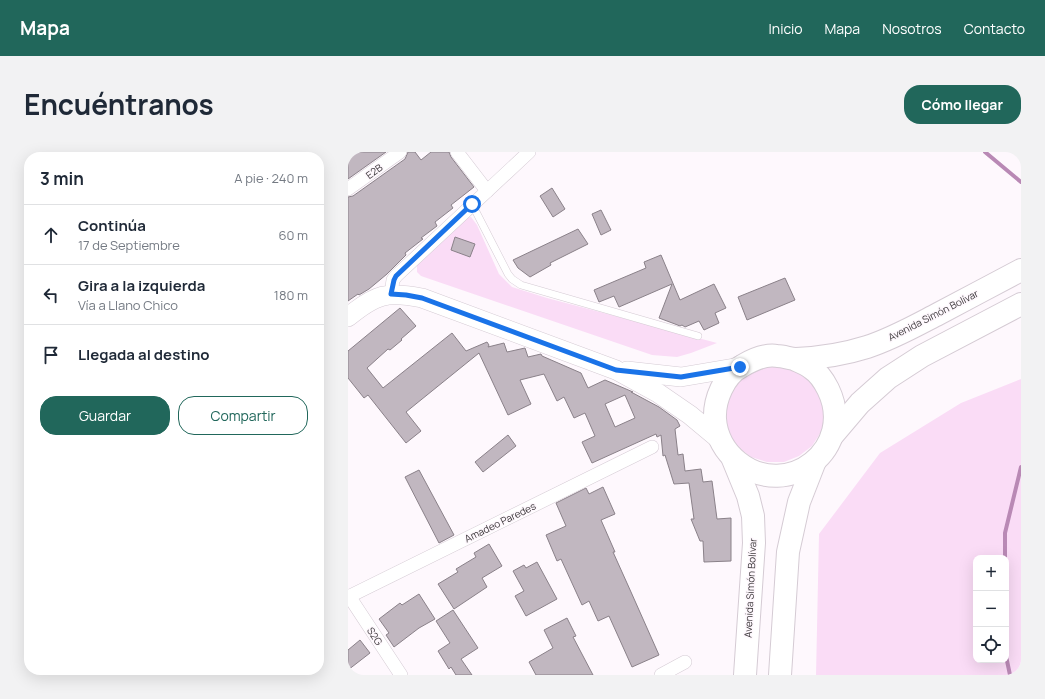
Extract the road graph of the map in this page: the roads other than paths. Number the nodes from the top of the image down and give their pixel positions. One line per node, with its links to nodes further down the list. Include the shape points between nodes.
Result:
1 (400, 152): 4 (street, E2B)
2 (457, 152): 5 (street)
3 (528, 152): 5 (street)
4 (348, 189)
5 (487, 191): 6 (street)
6 (472, 204): 8 (street, via 396,276); 11 (lane, via 508,274 516,281)
7 (1021, 270): 12 (highway, Avenida Simón Bolívar, via 907,330 867,347 829,356)
8 (391, 294): 10 (street, via 374,299); 14 (street, via 422,298)
9 (1021, 304): 15 (highway, via 922,356 888,378 860,403)
10 (348, 317)
11 (698, 336)
12 (794, 359): 13 (highway, via 776,355 757,358); 15 (highway, via 811,368 824,381 833,398 836,417)
13 (740, 367): 14 (street, via 681,377); 17 (highway, via 726,381 717,400 715,420)
14 (616, 370): 17 (street, via 658,393 690,415)
15 (832, 436): 18 (highway, via 826,450)
16 (652, 447): 19 (street, Amadeo Paredes)
17 (726, 448): 18 (highway, via 746,469 764,475 782,476 800,471); 23 (highway, Avenida Simón Bolívar, via 748,496 753,516 754,543)
18 (815, 461): 24 (highway, via 799,502 788,552)
19 (348, 596): 21 (street, S2G)
20 (685, 662): 22 (street)
21 (401, 675)
22 (661, 675)
23 (745, 675)
24 (780, 675)

